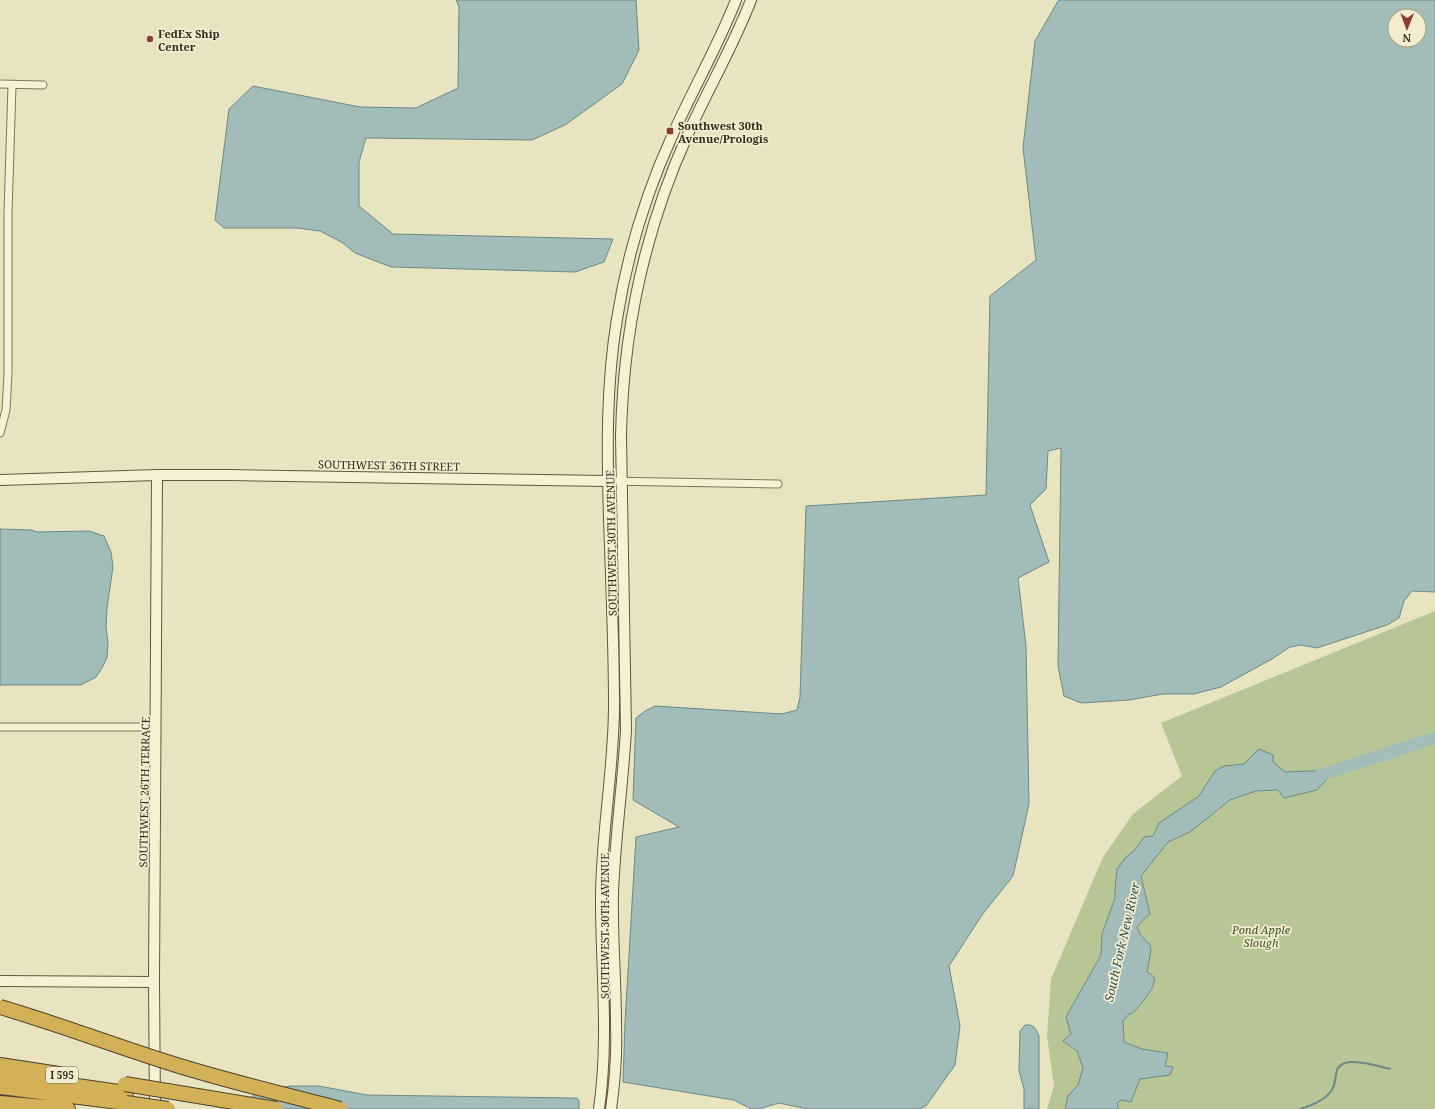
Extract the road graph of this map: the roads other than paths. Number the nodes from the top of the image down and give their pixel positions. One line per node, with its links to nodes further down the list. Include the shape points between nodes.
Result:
1 (736, 0): 9 (main road, SOUTHWEST 30TH AVENUE, via 714,52 672,136 648,196 631,251 610,366)
2 (750, 0): 10 (main road, SOUTHWEST 30TH AVENUE, via 730,51 687,135 649,239 635,295 624,366)
3 (0, 84): 4 (street)
4 (12, 85): 5 (street); 6 (street, via 8,213 8,374 6,410)
5 (43, 85)
6 (0, 434)
7 (157, 475): 8 (main road, SOUTHWEST 36TH STREET); 9 (main road, SOUTHWEST 36TH STREET); 15 (main road, SOUTHWEST 26TH TERRACE)
8 (0, 480)
9 (608, 481): 10 (street, SOUTHWEST 36TH STREET); 12 (main road, SOUTHWEST 30TH AVENUE)
10 (621, 482): 11 (street, SOUTHWEST 36TH STREET); 13 (main road, SOUTHWEST 30TH AVENUE)
11 (778, 484)
12 (613, 665): 13 (main road); 32 (main road, SOUTHWEST 30TH AVENUE, via 612,756 602,873 604,1049)
13 (625, 665): 33 (main road, SOUTHWEST 30TH AVENUE, via 624,759 614,882 616,1040)
14 (0, 727): 15 (street)
15 (156, 727): 17 (main road, SOUTHWEST 26TH TERRACE)
16 (0, 981): 17 (main road)
17 (154, 982): 27 (main road, SOUTHWEST 26TH TERRACE)
18 (0, 1007): 31 (highway, bridge, via 205,1073)
19 (0, 1065): 22 (highway, I 595)
20 (0, 1075): 22 (highway)
21 (0, 1087): 22 (highway)
22 (125, 1094): 28 (highway, bridge); 29 (highway); 30 (highway, I 595, bridge)
23 (0, 1103): 26 (highway)
24 (0, 1108): 25 (highway)
25 (8, 1109)
26 (68, 1109)
27 (155, 1109)
28 (168, 1109)
29 (232, 1109)
30 (276, 1109)
31 (340, 1109)
32 (599, 1109)
33 (611, 1109)

